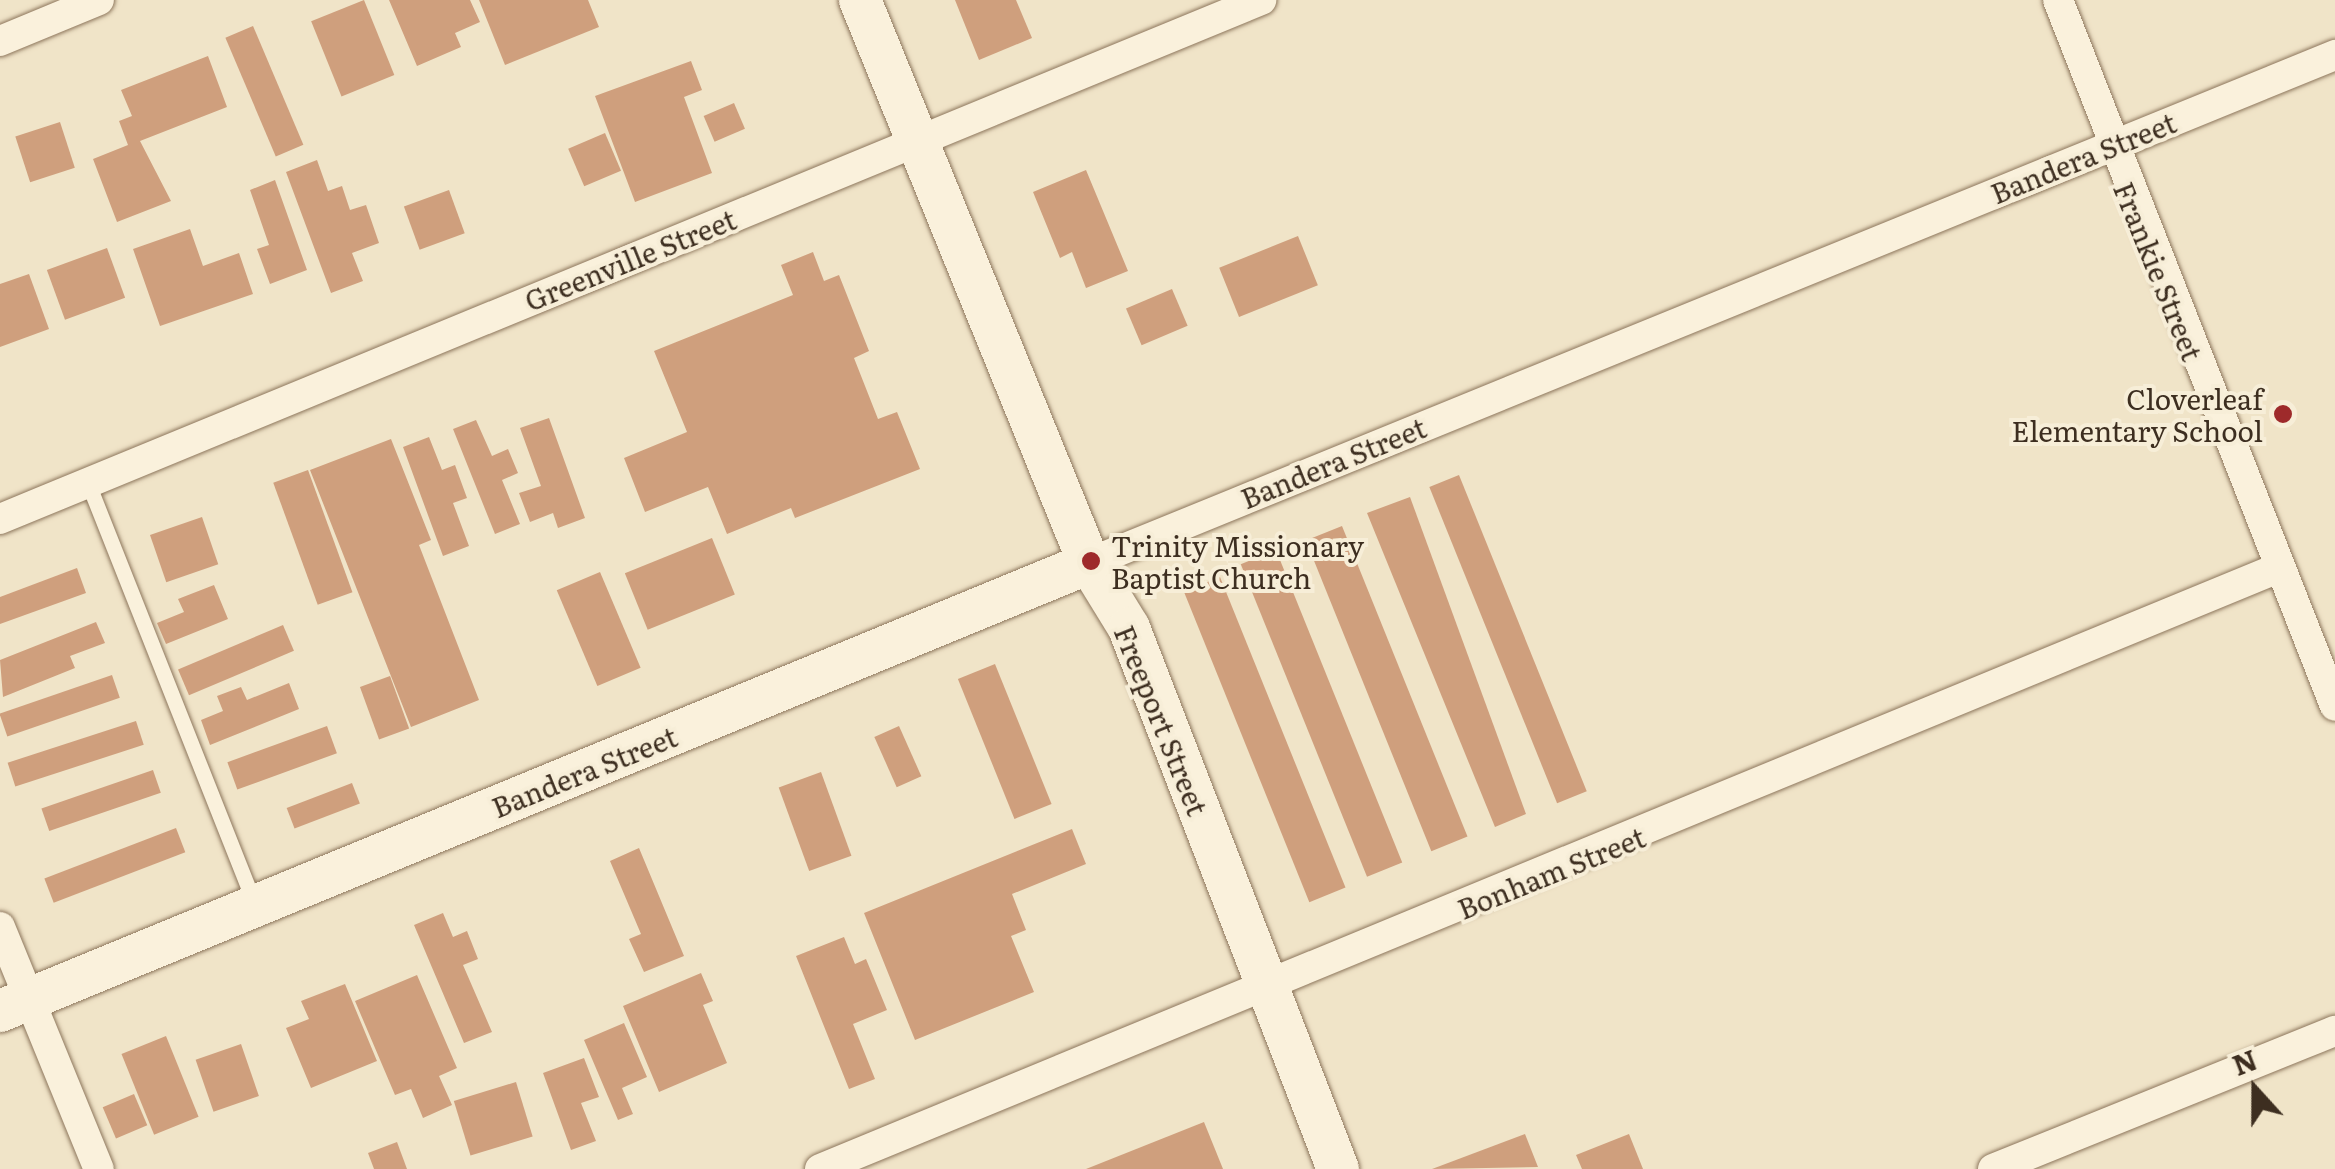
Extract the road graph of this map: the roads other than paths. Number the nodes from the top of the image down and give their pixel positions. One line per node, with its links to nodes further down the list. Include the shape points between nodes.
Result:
1 (99, 0): 5 (street)
2 (860, 0): 7 (main road, Freeport Street)
3 (1260, 0): 7 (street, Greenville Street)
4 (2058, 0): 8 (street, Frankie Street)
5 (0, 41)
6 (2335, 55): 8 (street, Bandera Street)
7 (917, 142): 9 (street, Greenville Street); 11 (main road, Freeport Street)
8 (2109, 146): 11 (street, Bandera Street); 12 (street, Frankie Street)
9 (88, 482): 10 (street, Greenville Street); 14 (lane)
10 (0, 519)
11 (1089, 563): 14 (main road, Bandera Street); 16 (main road, Freeport Street, via 1129,628)
12 (2278, 568): 13 (street, Frankie Street); 16 (street, Bonham Street)
13 (2335, 706)
14 (256, 906): 17 (main road, Bandera Street)
15 (0, 927): 17 (street)
16 (1265, 988): 20 (street, Bonham Street); 21 (main road, Freeport Street)
17 (15, 1005): 19 (street)
18 (2335, 1031): 22 (street)
19 (100, 1169)
20 (820, 1169)
21 (1338, 1169)
22 (1993, 1169)

